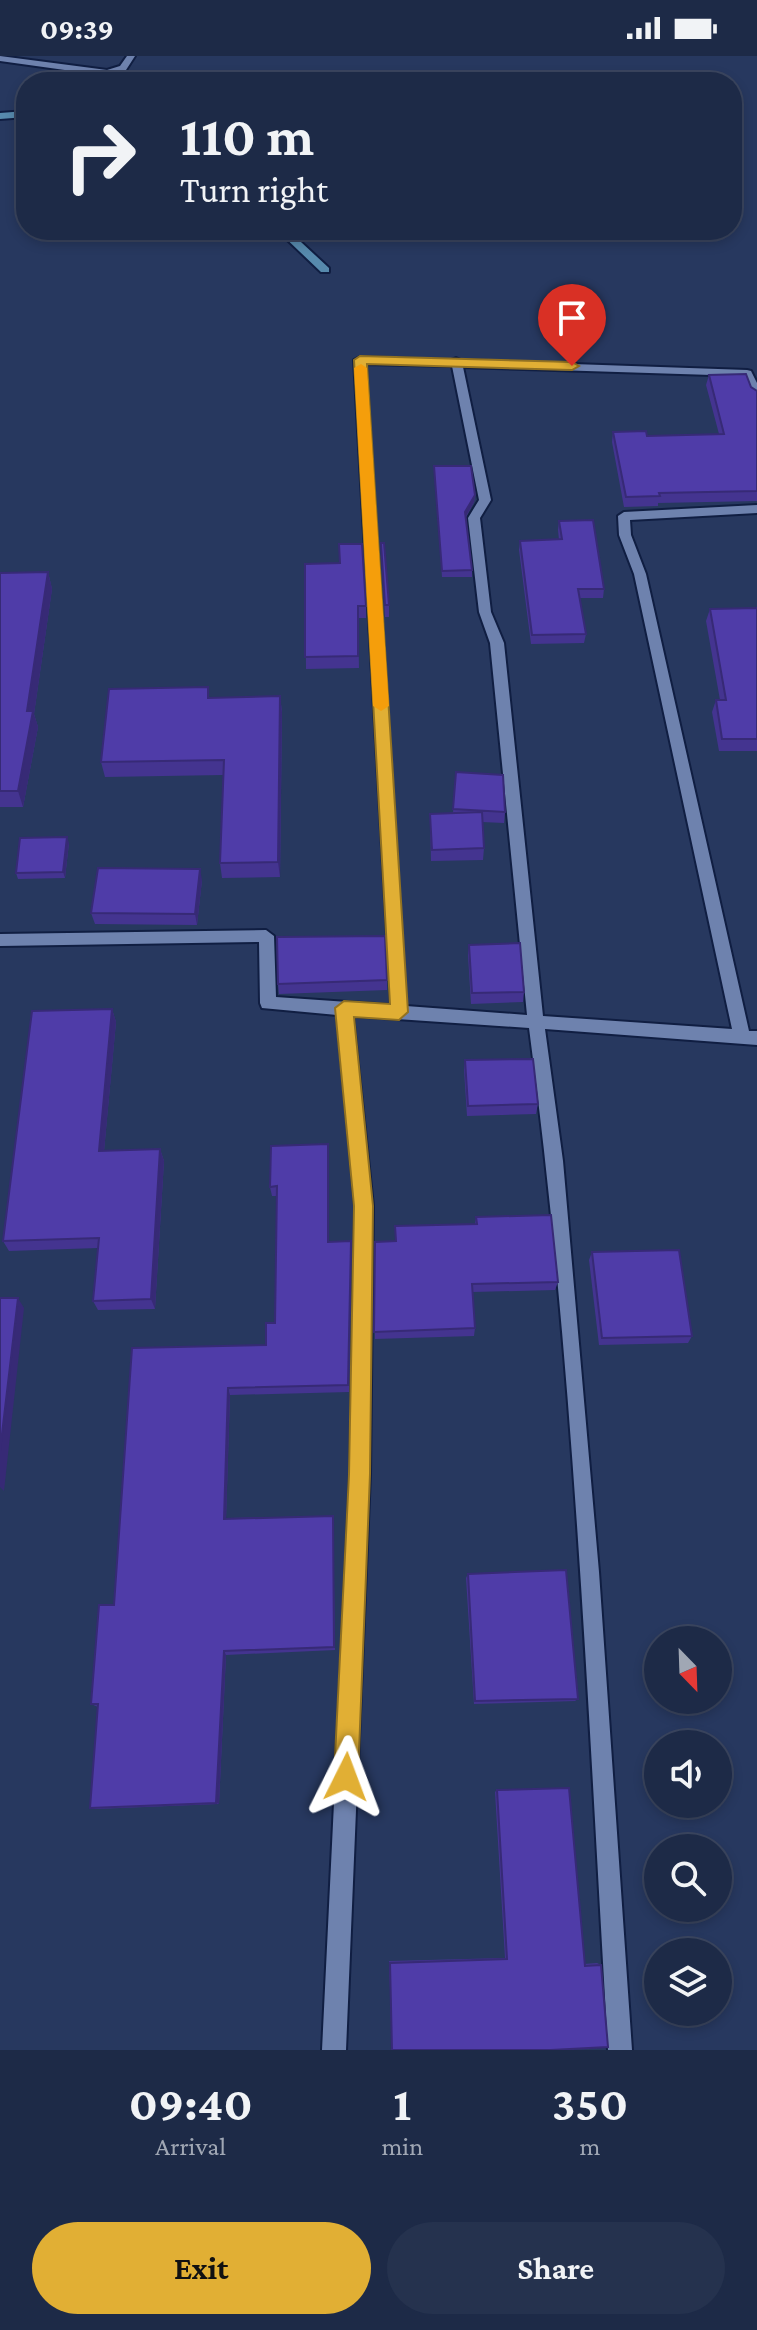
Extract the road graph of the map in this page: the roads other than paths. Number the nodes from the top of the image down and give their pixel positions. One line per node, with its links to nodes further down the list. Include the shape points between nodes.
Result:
1 (131, 56): 4 (street, via 123,68)
2 (0, 58): 3 (street)
3 (101, 72)
4 (111, 72)
5 (293, 240): 6 (street)
6 (325, 270)
7 (456, 361): 8 (street, via 747,373); 12 (street, via 360,360); 13 (street, via 485,500 474,518 485,612 497,643)
8 (757, 396)
9 (757, 509): 14 (street, via 624,516)
10 (0, 940): 11 (street, via 266,936 268,1003)
11 (344, 1008): 12 (street); 15 (street, via 364,1206 360,1474)
12 (399, 1012): 13 (street)
13 (536, 1022): 14 (street); 16 (street, via 555,1161 589,1572)
14 (750, 1037)
15 (334, 2050)
16 (620, 2050)

